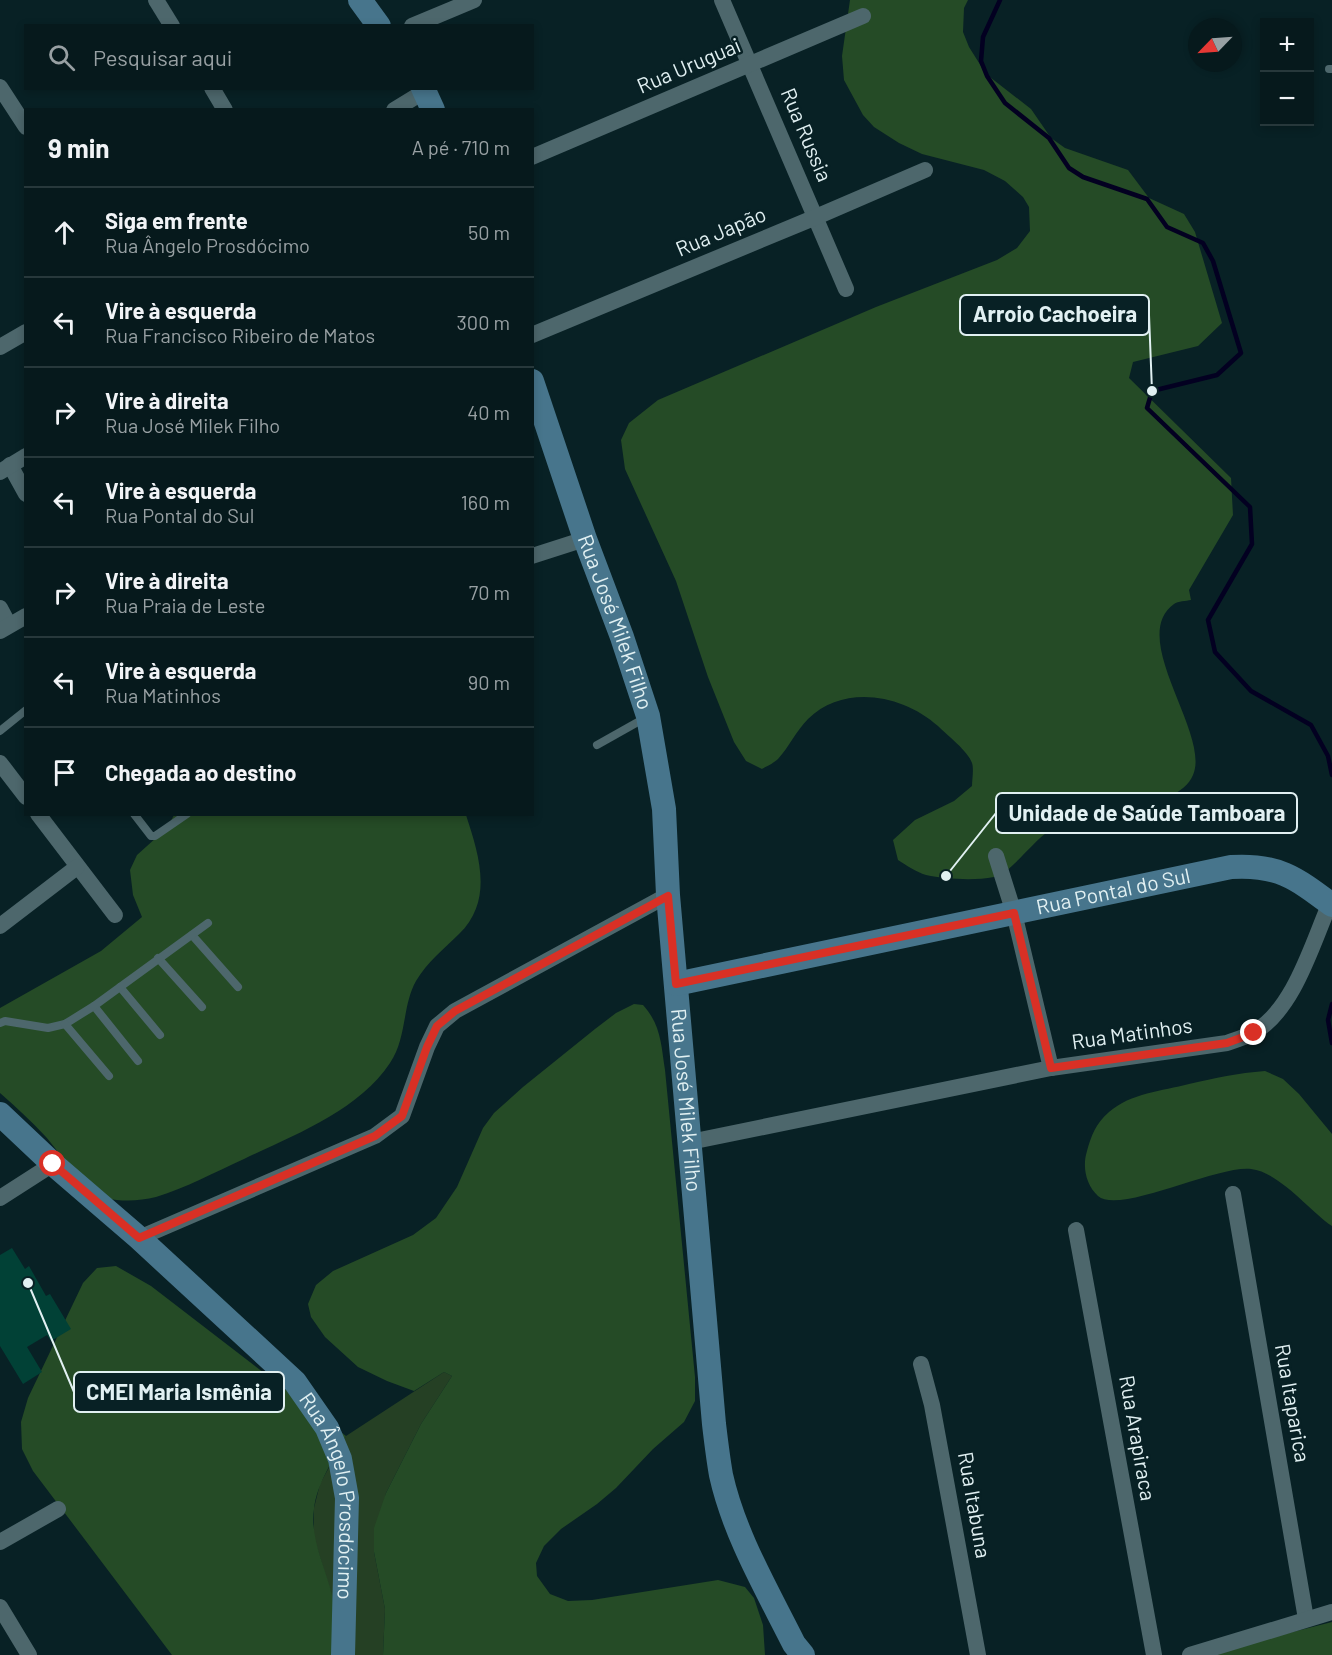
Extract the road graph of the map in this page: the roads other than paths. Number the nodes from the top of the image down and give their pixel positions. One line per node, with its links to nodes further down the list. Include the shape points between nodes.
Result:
1 (156, 0): 6 (street)
2 (360, 0): 7 (street)
3 (474, 0): 8 (street)
4 (722, 0): 9 (street, Rua Russia)
5 (863, 16): 9 (street, Rua Uruguai)
6 (171, 24)
7 (378, 24)
8 (417, 24)
9 (751, 64): 16 (street, Rua Uruguai); 18 (street, Rua Russia)
10 (0, 87): 15 (street)
11 (213, 90): 13 (street)
12 (427, 96): 14 (street)
13 (224, 108)
14 (399, 108)
15 (24, 124)
16 (534, 156)
17 (925, 170): 18 (street, Rua Japão)
18 (816, 217): 19 (street, Rua Russia); 21 (street, Rua Japão)
19 (846, 289)
20 (24, 333): 22 (street)
21 (534, 334)
22 (0, 347)
23 (534, 387): 27 (street, Rua José Milek Filho)
24 (24, 457): 25 (street)
25 (5, 469): 26 (street)
26 (24, 492)
27 (585, 540): 28 (street); 33 (street, Rua José Milek Filho)
28 (534, 555)
29 (0, 608): 31 (street)
30 (24, 617): 31 (street)
31 (4, 628)
32 (24, 712): 34 (lane)
33 (648, 716): 35 (lane); 43 (street, Rua José Milek Filho, via 664,809)
34 (0, 731)
35 (597, 745)
36 (2, 769): 37 (street)
37 (24, 795)
38 (39, 816): 42 (street)
39 (136, 816): 40 (lane, via 151,836)
40 (184, 816)
41 (996, 856): 45 (street)
42 (77, 867): 46 (street); 48 (street)
43 (668, 896): 51 (street, Rua José Milek Filho); 68 (street, via 455,1011 437,1026 402,1116 375,1136)
44 (1331, 904): 45 (street, Rua Pontal do Sul, via 1272,868 1250,866); 60 (street, Rua Matinhos, via 1296,983 1275,1015 1254,1033 1227,1043)
45 (1014, 913): 51 (street, Rua Pontal do Sul); 60 (street)
46 (115, 915)
47 (208, 923): 49 (lane)
48 (0, 926)
49 (192, 935): 50 (lane); 53 (lane)
50 (158, 958): 52 (lane); 55 (lane)
51 (676, 984): 63 (street, Rua José Milek Filho)
52 (120, 987): 54 (lane); 58 (lane)
53 (238, 987)
54 (93, 1006): 57 (lane); 59 (lane)
55 (202, 1007)
56 (0, 1023): 57 (lane, via 48,1028)
57 (65, 1024): 61 (lane)
58 (160, 1035)
59 (138, 1061)
60 (1051, 1068): 63 (street, Rua Matinhos)
61 (109, 1076)
62 (0, 1114): 64 (street, Rua Ângelo Prosdócimo)
63 (690, 1142): 75 (street, Rua José Milek Filho, via 714,1425 722,1476 754,1564)
64 (53, 1164): 66 (street); 68 (street, Rua Ângelo Prosdócimo)
65 (1233, 1194): 74 (street, Rua Itaparica)
66 (0, 1197)
67 (1076, 1230): 79 (street, Rua Arapiraca)
68 (139, 1238): 77 (street, Rua Ângelo Prosdócimo, via 295,1382 327,1428 340,1459 347,1498)
69 (921, 1364): 78 (street, Rua Itabuna)
70 (58, 1509): 71 (street)
71 (0, 1542)
72 (0, 1607): 76 (street)
73 (1332, 1612): 74 (street)
74 (1306, 1619): 80 (street)
75 (798, 1651)
76 (29, 1655)
77 (343, 1655)
78 (978, 1655)
79 (1154, 1655)
80 (1190, 1655)

